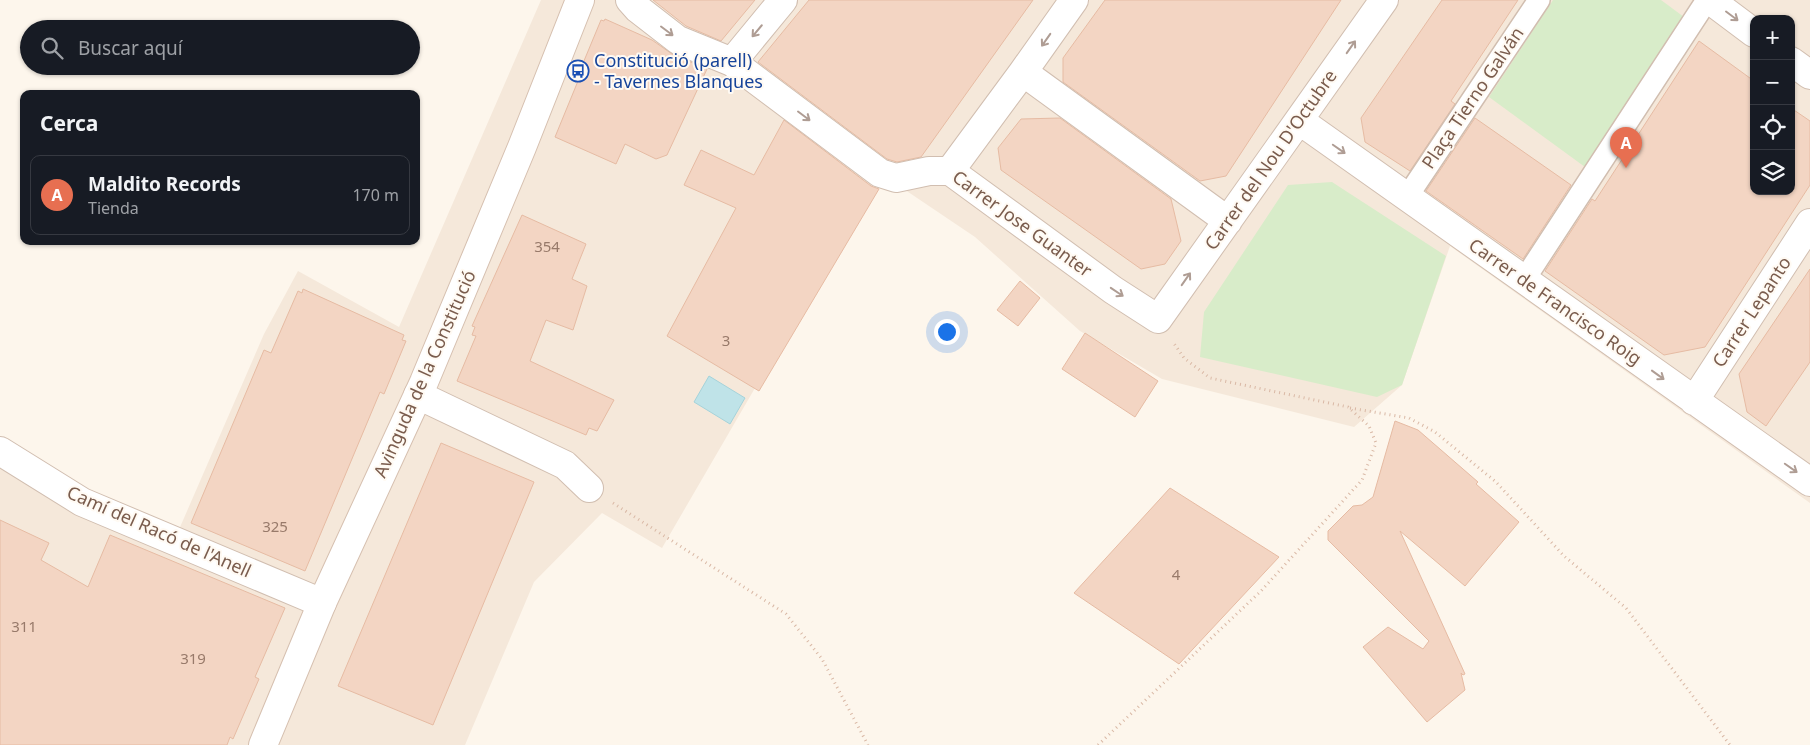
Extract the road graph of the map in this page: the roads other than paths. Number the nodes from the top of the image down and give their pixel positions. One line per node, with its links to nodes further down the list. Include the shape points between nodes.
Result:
1 (580, 0): 20 (street, Avinguda de la Constitució)
2 (630, 0): 9 (street, Carrer Jose Guanter, one-way to 9, via 678,40)
3 (783, 0): 9 (street, one-way to 9)
4 (1074, 0): 11 (street, one-way to 11)
5 (1384, 0): 13 (street, Carrer del Nou D'Octubre, one-way to 5)
6 (1539, 0): 15 (street, Plaça Tierno Galván)
7 (1708, 0): 8 (street, one-way to 8); 18 (street)
8 (1750, 30)
9 (732, 62): 14 (street, Carrer Jose Guanter, one-way to 14, via 880,173 896,178)
10 (1795, 64): 12 (street)
11 (1023, 72): 14 (street); 16 (street)
12 (1810, 75)
13 (1300, 121): 15 (street, Carrer de Francisco Roig, one-way to 15); 16 (street, Carrer del Nou D'Octubre)
14 (950, 170): 19 (street, Carrer Jose Guanter, one-way to 19)
15 (1407, 197): 18 (street, Carrer de Francisco Roig)
16 (1228, 222): 19 (street, Carrer del Nou D'Octubre, one-way to 16)
17 (1810, 223): 21 (street, Carrer Lepanto)
18 (1524, 280): 21 (street, Carrer de Francisco Roig, one-way to 21)
19 (1158, 320)
20 (418, 395): 24 (street, via 565,465); 25 (street, Avinguda de la Constitució)
21 (1694, 401): 23 (street, Carrer de Francisco Roig, one-way to 23)
22 (0, 451): 25 (street, Camí del Racó de l'Anell, via 82,502)
23 (1810, 482)
24 (589, 488)
25 (322, 603): 26 (street, Avinguda de la Constitució)
26 (263, 745)

